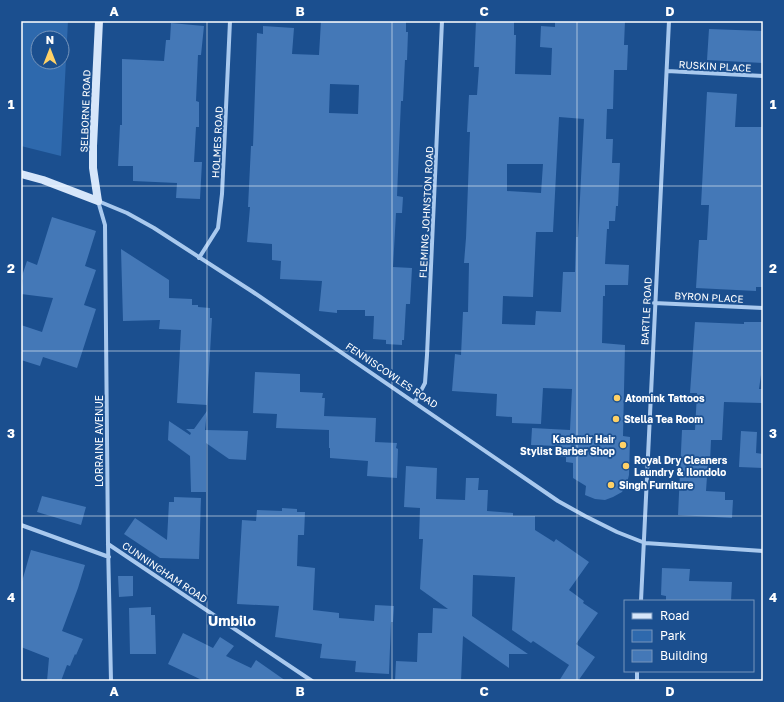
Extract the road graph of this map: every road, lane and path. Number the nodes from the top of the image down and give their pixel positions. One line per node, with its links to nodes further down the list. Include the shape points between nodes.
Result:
1 (99, 21): 8 (street, SELBORNE ROAD, via 93,146)
2 (230, 21): 9 (street, HOLMES ROAD, via 220,215 218,228)
3 (442, 21): 12 (street, FLEMING JOHNSTON ROAD, via 427,360 424,383)
4 (669, 21): 5 (street, BARTLE ROAD)
5 (667, 71): 6 (street, RUSKIN PLACE); 10 (street, BARTLE ROAD)
6 (763, 76)
7 (21, 174): 8 (street, FENNISCOWLES ROAD)
8 (98, 201): 9 (street, FENNISCOWLES ROAD, via 154,228); 15 (street, LORRAINE AVENUE, via 105,225)
9 (199, 258): 12 (street, FENNISCOWLES ROAD)
10 (654, 303): 11 (street, BYRON PLACE); 14 (street, BARTLE ROAD)
11 (763, 308)
12 (415, 402): 14 (street, FENNISCOWLES ROAD, via 558,501)
13 (21, 525): 17 (street)
14 (644, 543): 16 (street, FENNISCOWLES ROAD); 18 (street, BARTLE ROAD)
15 (108, 544): 17 (street, LORRAINE AVENUE); 20 (street, CUNNINGHAM ROAD)
16 (763, 551)
17 (109, 557): 19 (street, LORRAINE AVENUE)
18 (641, 600)
19 (111, 681)
20 (312, 681)

